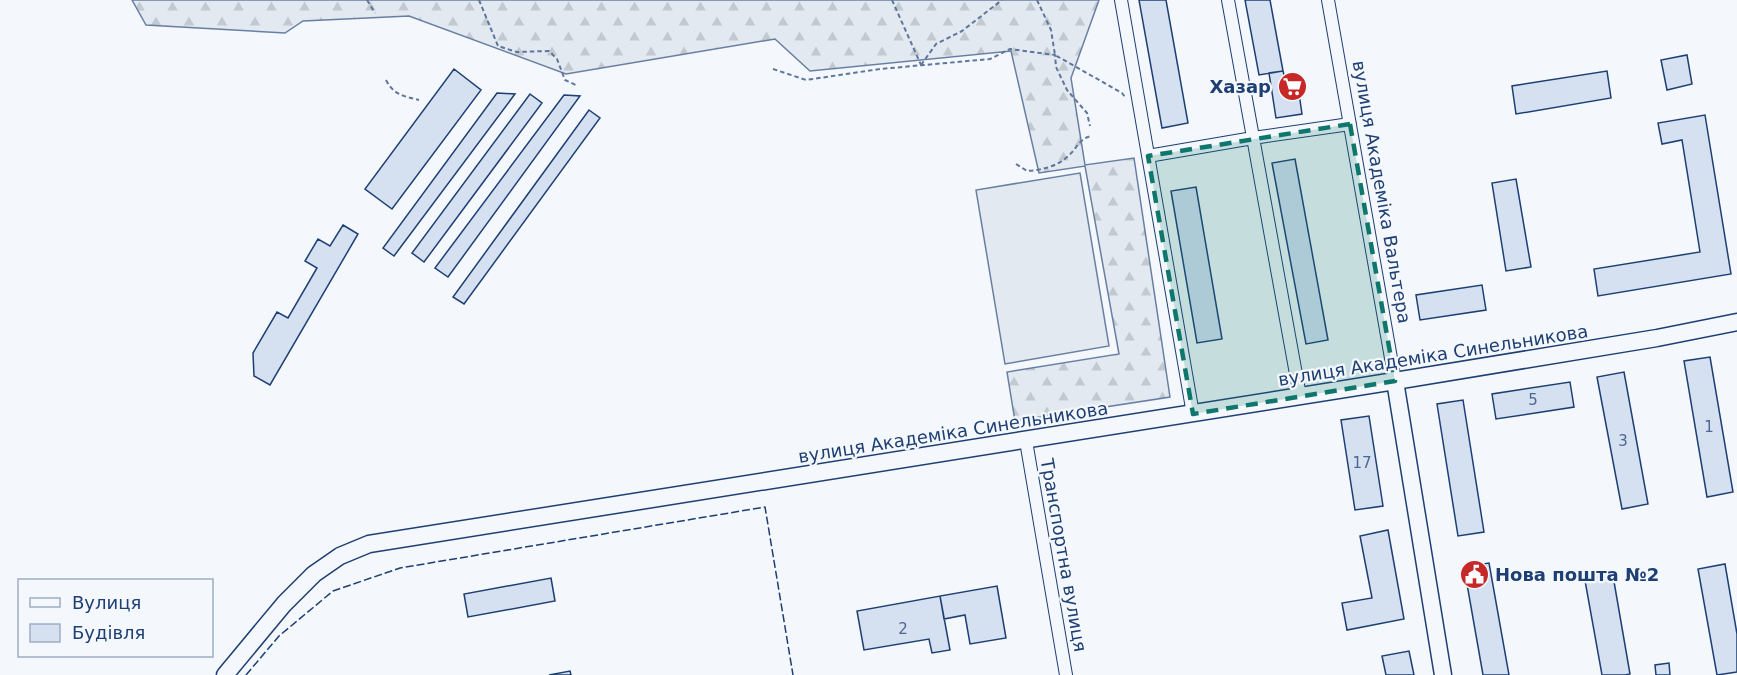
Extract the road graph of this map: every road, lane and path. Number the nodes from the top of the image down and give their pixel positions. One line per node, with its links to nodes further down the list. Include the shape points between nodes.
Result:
1 (367, 0): 9 (path)
2 (479, 0): 14 (path, via 498,46 517,52 549,51 565,80)
3 (892, 0): 11 (path)
4 (1002, 0): 11 (path, via 962,32 936,44)
5 (1037, 0): 10 (path, via 1051,30)
6 (1121, 0): 16 (street)
7 (1228, 0): 20 (street)
8 (1328, 0): 17 (street, вулиця Академіка Вальтера)
9 (375, 13)
10 (1056, 55): 11 (path, via 1010,49 990,59); 16 (path, via 1122,93); 18 (path, via 1056,67 1067,90 1087,113)
11 (921, 65): 12 (path, via 806,80)
12 (773, 69)
13 (386, 80): 15 (path, via 392,90)
14 (578, 86)
15 (419, 100)
16 (1141, 119): 21 (street)
17 (1350, 124): 20 (street); 24 (street, вулиця Академіка Вальтера)
18 (1090, 126)
19 (1092, 136): 22 (path, via 1085,137 1068,157 1043,170 1027,171)
20 (1253, 138): 21 (street); 25 (street)
21 (1148, 156): 26 (street)
22 (1017, 164)
23 (1737, 322): 24 (street, вулиця Академіка Синельникова)
24 (1395, 381): 25 (street, вулиця Академіка Синельникова); 30 (street, вулиця Академіка Вальтера)
25 (1300, 396): 26 (street, вулиця Академіка Синельникова)
26 (1193, 414): 27 (street, вулиця Академіка Синельникова)
27 (1026, 441): 28 (street, вулиця Академіка Синельникова, via 369,544 340,556 314,574); 29 (street, Транспортна вулиця)
28 (225, 675)
29 (1066, 675)
30 (1443, 675)

